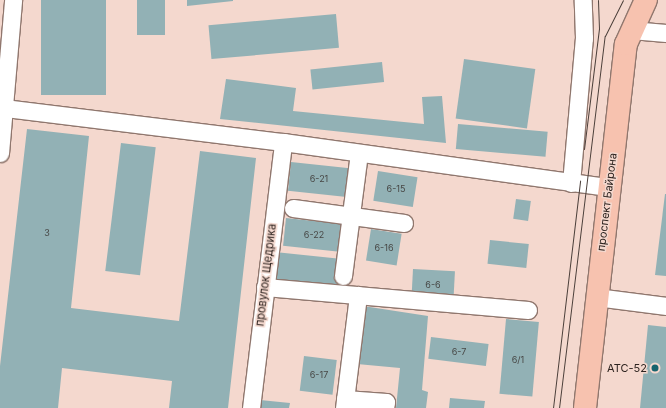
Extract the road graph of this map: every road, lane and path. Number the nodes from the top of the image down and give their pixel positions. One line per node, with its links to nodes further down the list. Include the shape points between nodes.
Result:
1 (13, 0): 6 (street)
2 (583, 0): 10 (street, via 584,38)
3 (646, 0): 4 (main road, проспект Байрона)
4 (631, 30): 5 (street); 11 (main road, проспект Байрона, via 626,44)
5 (666, 33)
6 (5, 108): 7 (street); 8 (street)
7 (283, 142): 9 (street); 16 (street, провулок Щедрика)
8 (0, 153)
9 (359, 153): 10 (street); 13 (street)
10 (570, 183): 11 (street)
11 (608, 187): 18 (main road, проспект Байрона)
12 (293, 208): 13 (street)
13 (350, 216): 14 (street); 15 (street)
14 (404, 224)
15 (343, 276)
16 (265, 287): 17 (street); 22 (street, провулок Щедрика)
17 (358, 295): 20 (street); 21 (street)
18 (596, 297): 19 (street); 24 (main road, проспект Байрона)
19 (666, 306)
20 (528, 310)
21 (344, 403): 23 (street, via 386,402)
22 (251, 408)
23 (385, 408)
24 (585, 408)

